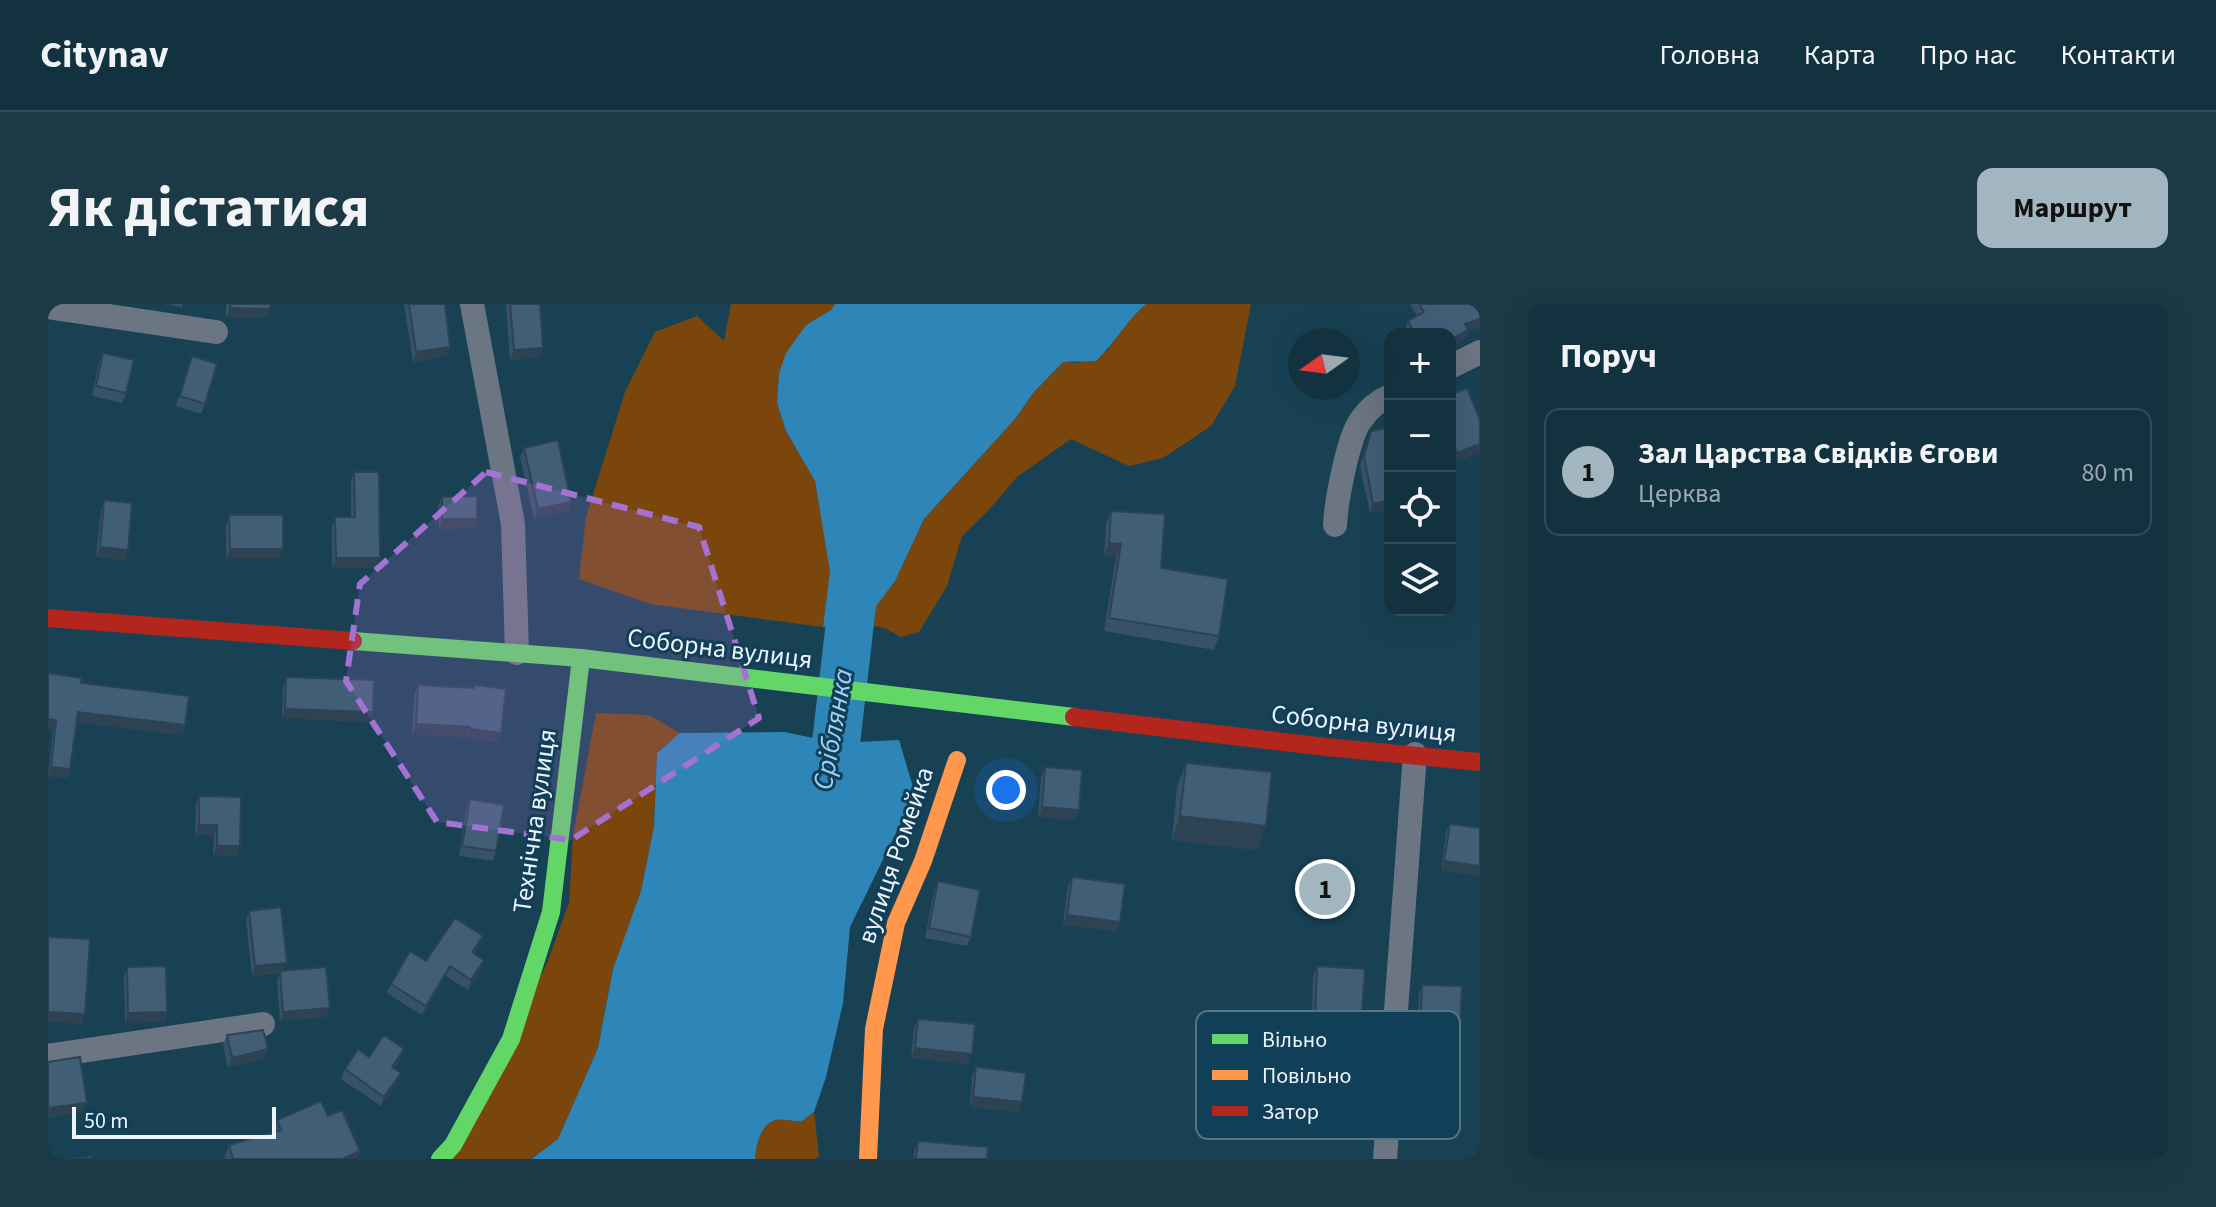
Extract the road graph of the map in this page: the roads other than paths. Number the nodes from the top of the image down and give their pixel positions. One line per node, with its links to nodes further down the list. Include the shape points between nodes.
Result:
1 (472, 304): 9 (street, via 513,524)
2 (55, 307): 3 (street)
3 (216, 332)
4 (1480, 352): 5 (street)
5 (1456, 364)
6 (1384, 399): 7 (street, via 1358,422 1336,499)
7 (1335, 525)
8 (48, 618): 9 (main road, Соборна вулиця)
9 (517, 653): 10 (main road, Соборна вулиця)
10 (581, 658): 11 (main road, Соборна вулиця); 18 (main road, Технічна вулиця, via 551,912 511,1039 453,1145)
11 (1415, 754): 13 (main road, Соборна вулиця); 14 (street)
12 (957, 760): 19 (main road, вулиця Ромейка, via 896,923 874,1029)
13 (1480, 762)
14 (1396, 1011)
15 (263, 1024): 16 (street)
16 (48, 1056)
17 (1386, 1139): 20 (street)
18 (440, 1159)
19 (868, 1159)
20 (1385, 1159)

